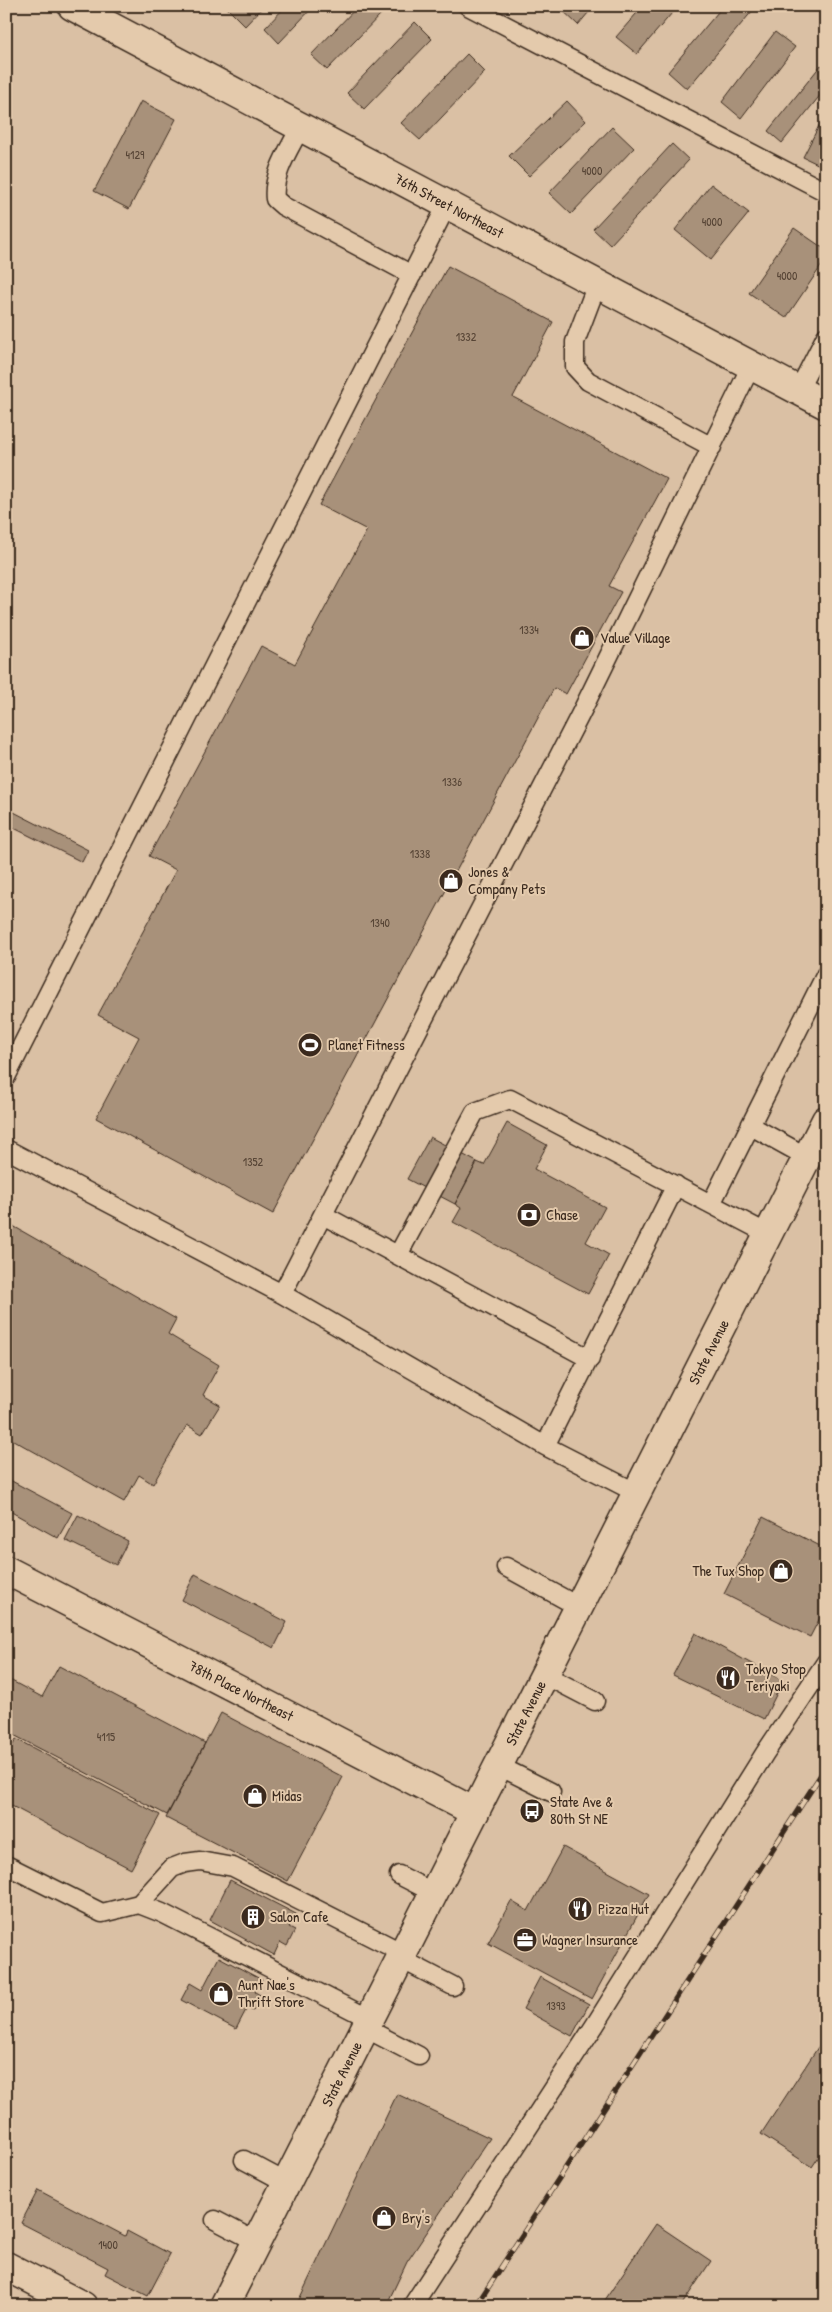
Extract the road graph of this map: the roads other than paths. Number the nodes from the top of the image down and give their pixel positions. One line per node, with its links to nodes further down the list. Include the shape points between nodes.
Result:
1 (72, 6): 3 (street, 76th Street Northeast)
2 (468, 6): 4 (lane)
3 (300, 128): 5 (street, 76th Street Northeast); 6 (lane, via 280,169 274,189 275,199)
4 (826, 192)
5 (447, 205): 6 (lane); 7 (street, 76th Street Northeast)
6 (412, 275): 14 (lane)
7 (598, 284): 9 (street, 76th Street Northeast); 12 (lane, via 575,342 575,367 588,380)
8 (826, 336): 10 (lane)
9 (752, 366): 10 (street, 76th Street Northeast); 12 (lane)
10 (798, 391): 11 (street, 76th Street Northeast)
11 (826, 406)
12 (712, 447): 21 (lane, via 580,715)
13 (826, 974): 16 (lane)
14 (6, 1077)
15 (826, 1120): 18 (street, State Avenue)
16 (751, 1126): 18 (lane); 20 (lane)
17 (6, 1149): 24 (lane)
18 (807, 1157): 22 (street, State Avenue)
19 (676, 1185): 20 (lane); 23 (lane, via 510,1099 475,1112); 25 (lane)
20 (711, 1204): 22 (lane)
21 (323, 1214): 23 (lane); 24 (lane)
22 (768, 1234): 27 (street, State Avenue)
23 (398, 1255): 25 (lane)
24 (282, 1294): 26 (lane)
25 (590, 1359): 26 (lane)
26 (545, 1446): 27 (lane)
27 (637, 1493): 30 (street, State Avenue)
28 (506, 1567): 30 (lane)
29 (6, 1570): 36 (street, 78th Place Northeast)
30 (579, 1607): 32 (street, State Avenue)
31 (826, 1662): 52 (lane, via 764,1753 595,2025)
32 (545, 1675): 33 (lane); 34 (street, State Avenue)
33 (596, 1701)
34 (498, 1766): 35 (lane); 36 (street, State Avenue)
35 (550, 1792)
36 (476, 1812): 39 (street, State Avenue)
37 (6, 1864): 40 (lane, via 102,1912)
38 (399, 1875): 39 (lane)
39 (434, 1893): 41 (street, State Avenue)
40 (139, 1904): 41 (lane, via 172,1868 200,1861 233,1867); 43 (lane, via 162,1913)
41 (402, 1956): 42 (lane); 43 (street, State Avenue)
42 (453, 1986)
43 (368, 2024): 44 (lane); 46 (street, State Avenue)
44 (419, 2056)
45 (244, 2160): 46 (lane)
46 (287, 2183): 48 (street, State Avenue)
47 (215, 2220): 48 (lane)
48 (257, 2242): 51 (street, State Avenue)
49 (6, 2266): 50 (street)
50 (83, 2306)
51 (224, 2306)
52 (412, 2306)

